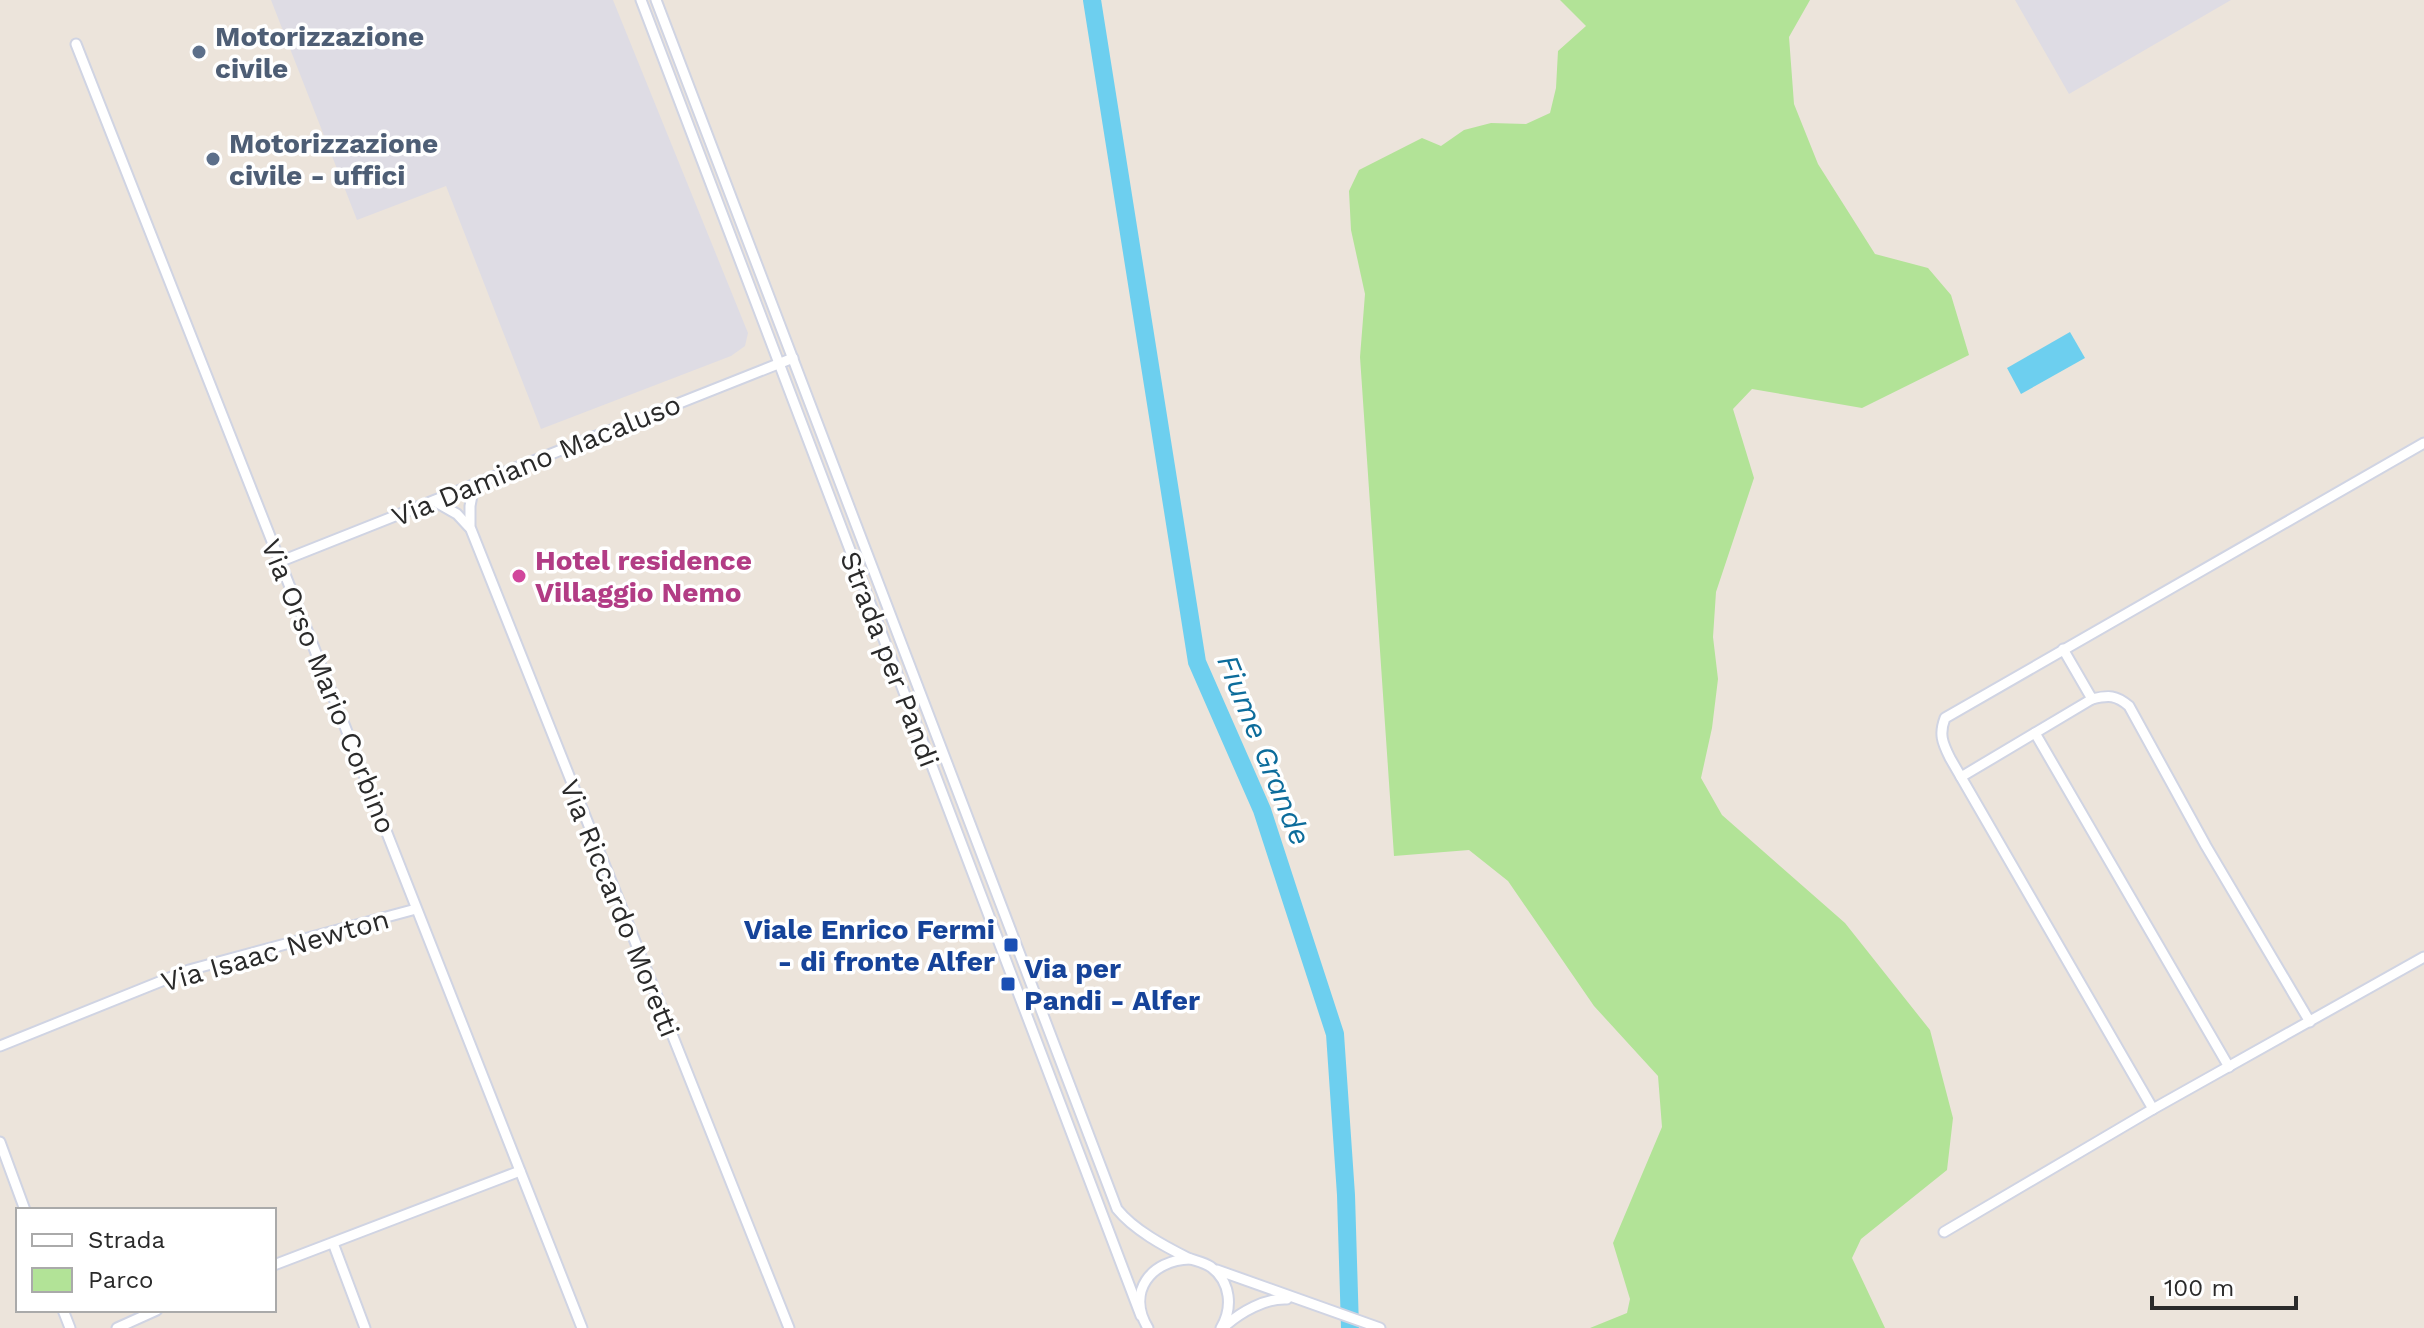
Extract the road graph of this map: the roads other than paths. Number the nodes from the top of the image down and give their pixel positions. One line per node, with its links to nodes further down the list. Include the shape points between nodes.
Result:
1 (641, 0): 5 (street, Strada per Pandi)
2 (656, 0): 4 (street, Strada per Pandi)
3 (76, 44): 10 (street, Via Orso Mario Corbino)
4 (793, 358): 5 (street, Via Damiano Macaluso); 26 (street, Strada per Pandi, via 1117,1209)
5 (777, 364): 7 (street, Via Damiano Macaluso); 31 (street, Strada per Pandi)
6 (2424, 443): 11 (street)
7 (474, 485): 8 (street, Via Damiano Macaluso); 9 (street, Via Riccardo Moretti)
8 (434, 501): 9 (street); 10 (street, Via Damiano Macaluso)
9 (470, 527): 35 (street, Via Riccardo Moretti)
10 (279, 562): 15 (street, Via Orso Mario Corbino)
11 (2063, 649): 12 (street); 14 (street, via 1945,718 1941,741)
12 (2092, 699): 13 (street); 17 (street, via 2118,696 2129,706)
13 (2035, 733): 14 (street); 19 (street)
14 (1961, 777): 20 (street)
15 (416, 909): 18 (street, Via Isaac Newton, via 189,970); 22 (street, Via Orso Mario Corbino)
16 (2424, 957): 17 (street)
17 (2310, 1022): 19 (street)
18 (0, 1046)
19 (2229, 1067): 20 (street)
20 (2153, 1109): 24 (street)
21 (0, 1142): 23 (street)
22 (520, 1171): 25 (street); 34 (street, Via Orso Mario Corbino)
23 (24, 1208)
24 (1944, 1232)
25 (333, 1243): 27 (street); 33 (street)
26 (1190, 1259): 28 (street, Strada per Pandi); 31 (street, Strada per Pandi, via 1164,1263 1146,1280 1141,1293)
27 (276, 1264)
28 (1213, 1269): 29 (street, Strada per Pandi); 36 (street, via 1227,1291)
29 (1299, 1300): 36 (street, via 1264,1302); 37 (street, Strada per Pandi)
30 (153, 1312): 32 (street)
31 (1145, 1324)
32 (117, 1328)
33 (365, 1328)
34 (582, 1328)
35 (789, 1328)
36 (1222, 1328)
37 (1380, 1328)

